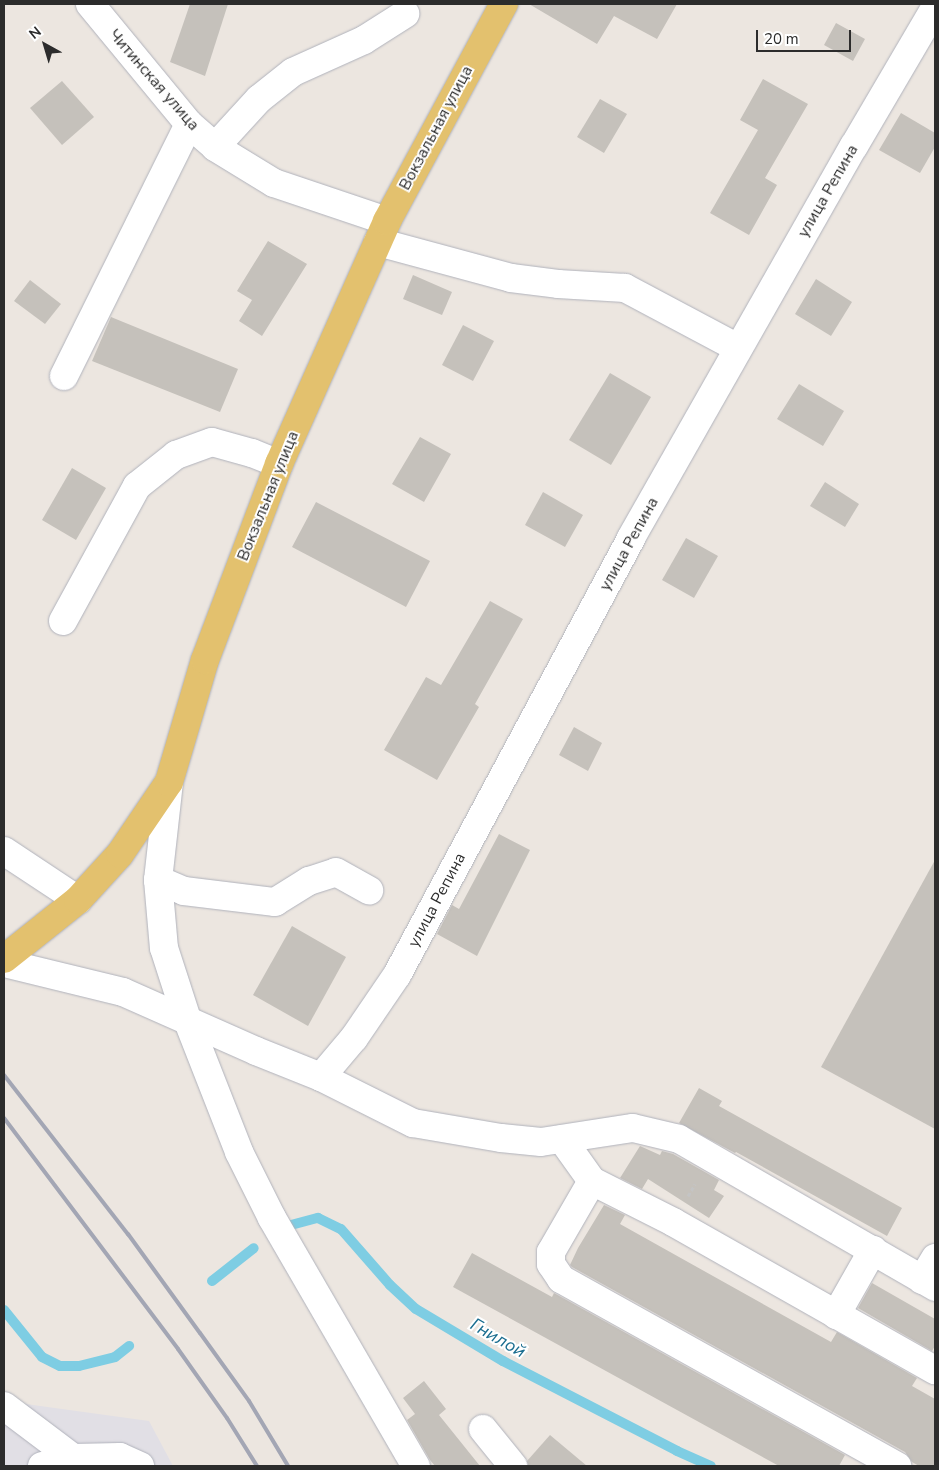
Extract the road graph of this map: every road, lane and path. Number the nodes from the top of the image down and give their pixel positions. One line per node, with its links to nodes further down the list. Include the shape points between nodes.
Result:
1 (90, 4): 5 (street, Читинская улица)
2 (504, 4): 7 (main road, Вокзальная улица)
3 (935, 8): 8 (street, улица Репина)
4 (405, 14): 6 (street, via 364,40 293,72 259,99)
5 (189, 124): 6 (street, Читинская улица); 9 (street)
6 (215, 147): 7 (street, Читинская улица, via 274,182)
7 (382, 232): 8 (street, Читинская улица, via 511,278 626,288); 10 (main road, Вокзальная улица)
8 (738, 348): 20 (street, улица Репина, via 631,538 397,975 354,1038)
9 (64, 376)
10 (279, 464): 11 (street, via 212,442 176,455 137,486); 12 (main road, Вокзальная улица, via 205,660)
11 (63, 621)
12 (169, 782): 14 (street); 16 (main road, Вокзальная улица, via 120,854)
13 (4, 851): 16 (street)
14 (158, 880): 15 (street, via 184,891 275,902 309,881 336,872); 19 (street, via 164,948)
15 (369, 890)
16 (78, 900): 17 (main road, Вокзальная улица)
17 (4, 959)
18 (4, 963): 19 (street, via 123,992)
19 (187, 1019): 20 (street); 34 (street, via 239,1152 272,1218)
20 (321, 1077): 21 (street, via 413,1123 501,1138 541,1142)
21 (562, 1139): 22 (street, via 633,1128 679,1139); 23 (street)
22 (710, 1157): 24 (path); 25 (street)
23 (592, 1181): 24 (street); 36 (street, via 551,1252 551,1264 561,1278)
24 (673, 1222): 27 (street)
25 (872, 1250): 26 (street); 27 (street)
26 (931, 1275)
27 (836, 1315): 28 (street)
28 (935, 1370)
29 (4, 1406): 31 (street)
30 (483, 1429): 35 (street)
31 (73, 1458): 32 (street); 33 (street, via 120,1457)
32 (42, 1466)
33 (140, 1466)
34 (416, 1466)
35 (514, 1466)
36 (897, 1466)

